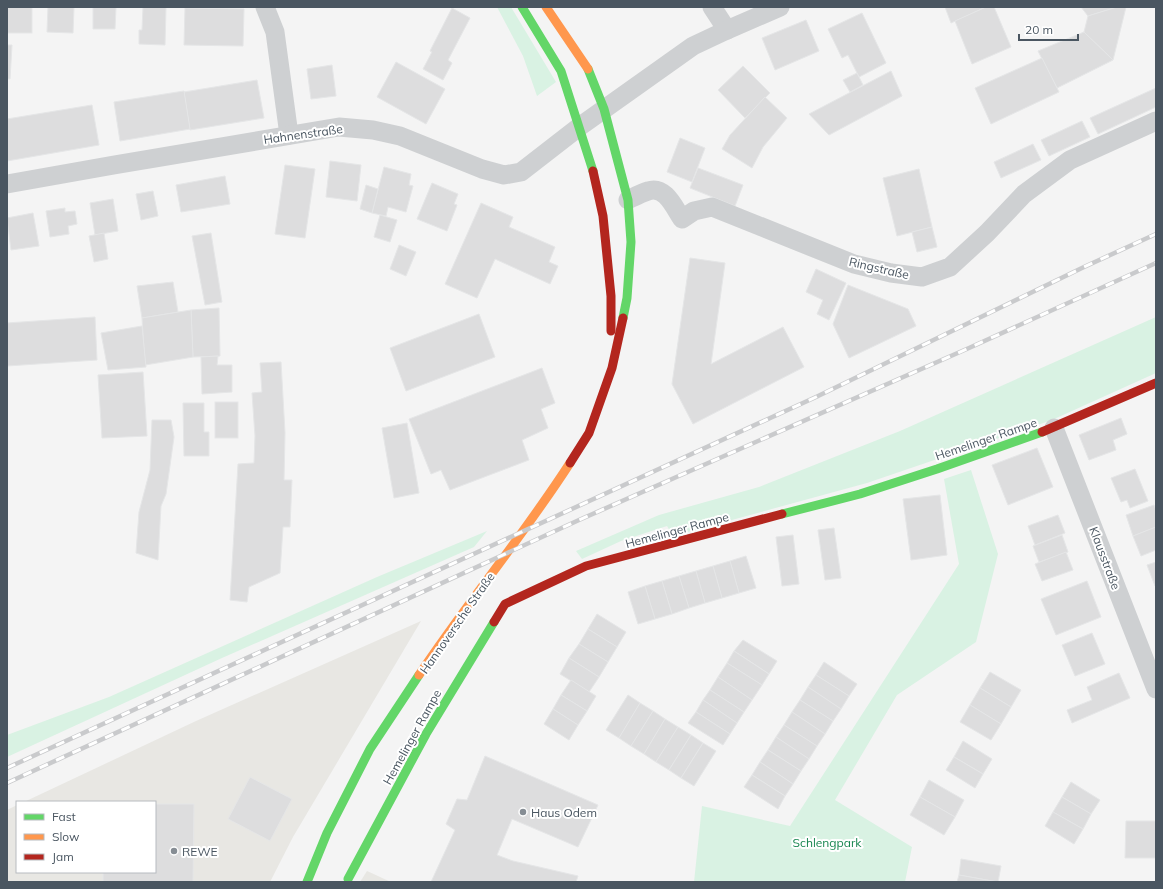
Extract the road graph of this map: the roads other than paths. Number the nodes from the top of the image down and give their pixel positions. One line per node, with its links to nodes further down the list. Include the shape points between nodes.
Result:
1 (265, 7): 10 (street, via 275,32)
2 (522, 7): 9 (main road, Hannoversche Straße, via 561,71)
3 (546, 7): 7 (main road, Hannoversche Straße, via 588,69)
4 (712, 7): 6 (street)
5 (780, 7): 6 (street)
6 (727, 30): 7 (street, via 694,46)
7 (604, 109): 9 (street); 12 (main road, Hannoversche Straße)
8 (1156, 121): 12 (street, Ringstraße, via 1070,160 1024,194 987,234 950,267 922,277 854,264 712,207 694,211 682,219 660,190 649,190)
9 (579, 127): 10 (street, Hahnenstraße, via 521,172 504,175 482,169 400,136 372,130 339,127); 13 (main road, Hannoversche Straße, via 603,216 611,296)
10 (289, 136): 11 (street, Hahnenstraße)
11 (7, 184)
12 (628, 200): 13 (main road, Hannoversche Straße, via 631,242 627,298)
13 (612, 368): 18 (main road, Hannoversche Straße, via 588,433 552,493 440,644 370,749 327,833)
14 (1156, 383): 15 (main road, Hemelinger Rampe)
15 (1054, 428): 16 (street, Klausstraße); 17 (main road, Hemelinger Rampe, via 860,494 586,566 505,604 426,734)
16 (1156, 689)
17 (348, 880)
18 (307, 882)

